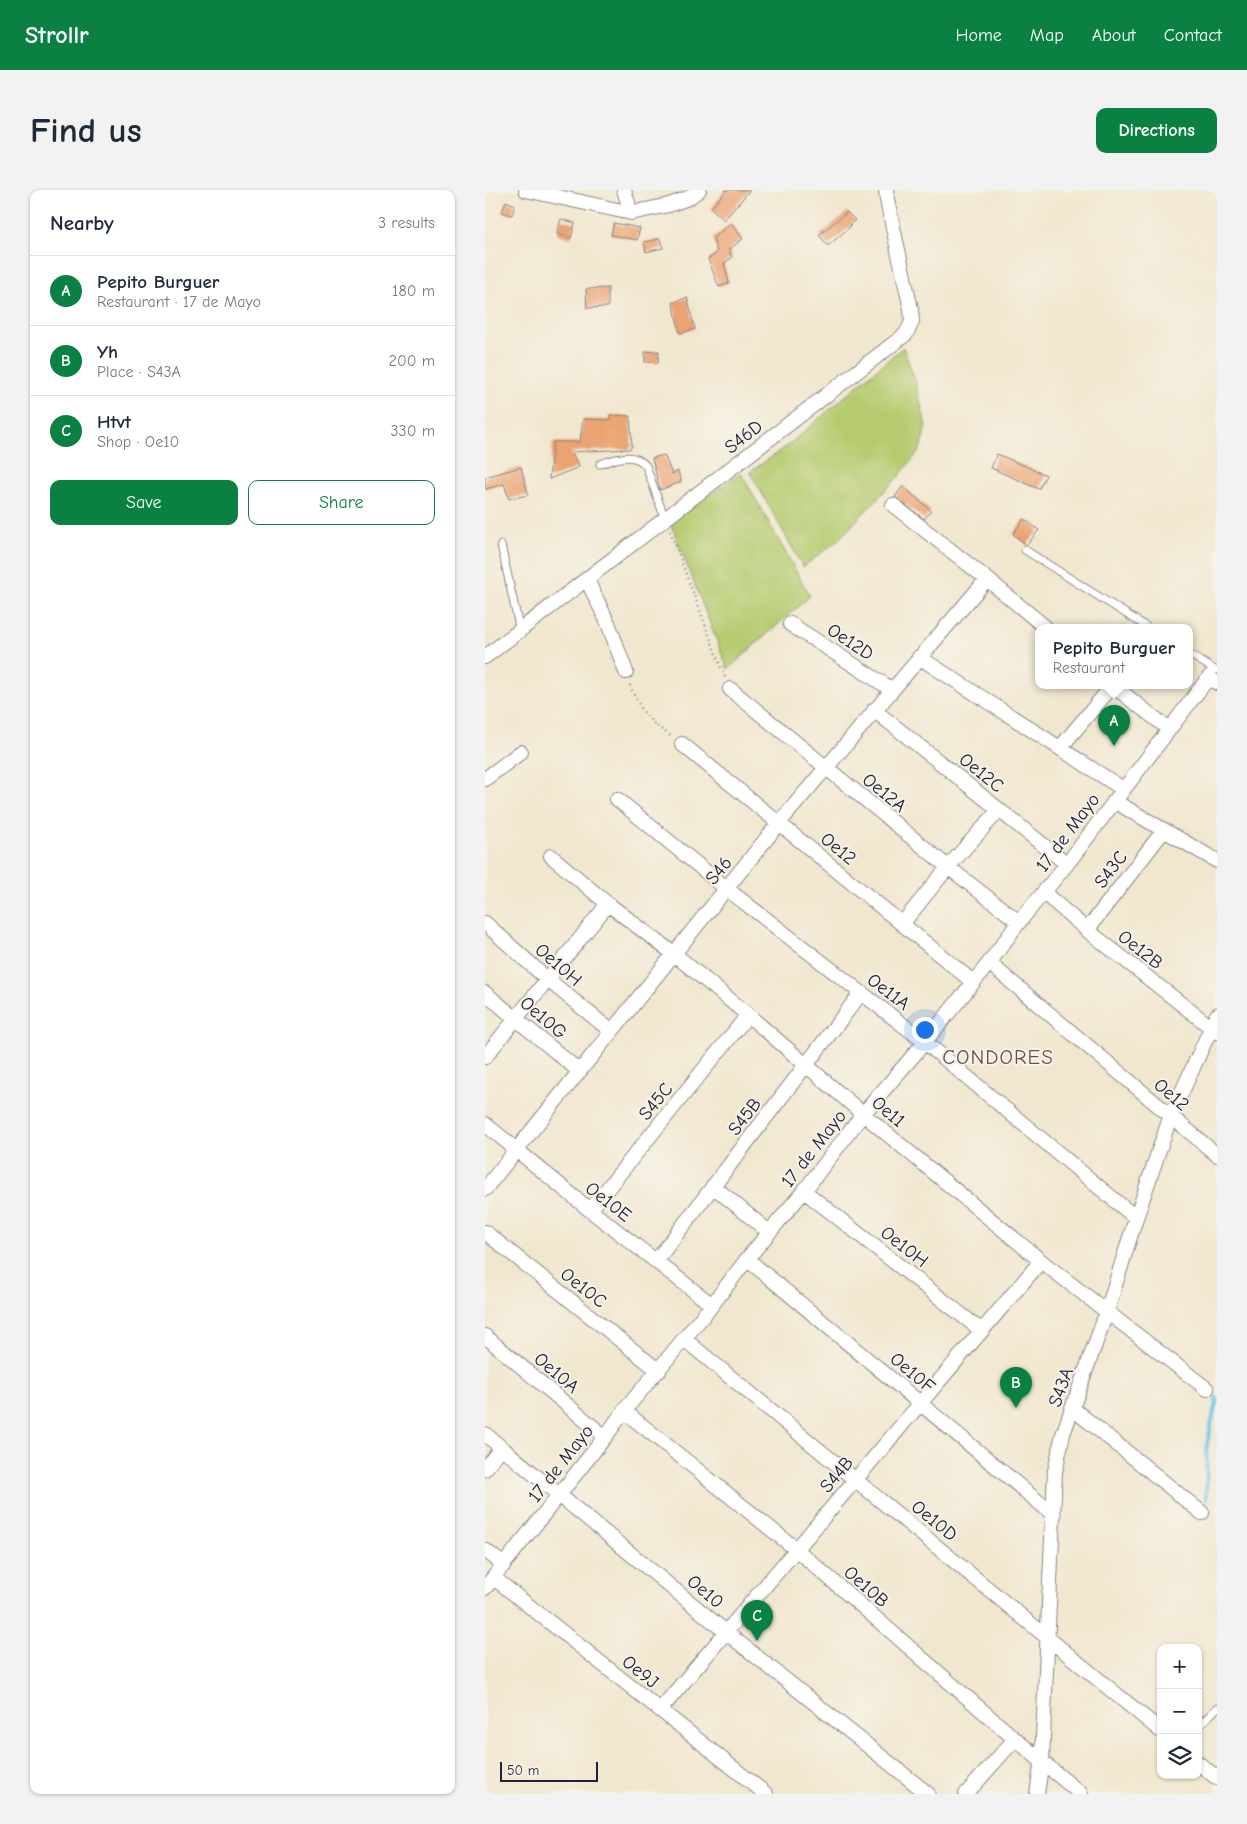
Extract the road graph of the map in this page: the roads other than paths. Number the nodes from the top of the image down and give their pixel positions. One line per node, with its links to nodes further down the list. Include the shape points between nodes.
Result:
1 (526, 190): 5 (street)
2 (624, 190): 5 (street)
3 (699, 190): 5 (street, via 669,205)
4 (886, 190): 8 (street, S46D, via 911,309 912,322 906,334)
5 (631, 213)
6 (600, 464): 8 (lane, via 624,457 643,462)
7 (893, 505): 11 (street)
8 (665, 520): 12 (street, S46D)
9 (501, 545): 16 (lane)
10 (1025, 550): 15 (lane)
11 (987, 579): 14 (street); 18 (street, S46)
12 (587, 580): 16 (street, S46D); 20 (street, via 608,622)
13 (790, 624): 23 (street, Oe12D)
14 (1041, 624)
15 (1142, 624)
16 (520, 631): 17 (street, S46D)
17 (485, 657)
18 (919, 657): 23 (street, S46); 29 (street)
19 (1193, 657): 21 (lane)
20 (626, 672)
21 (1215, 674): 27 (street, 17 de Mayo)
22 (730, 689): 31 (street, Oe12A)
23 (891, 689): 26 (street, S46)
24 (1109, 689): 29 (street)
25 (1117, 689): 27 (street)
26 (874, 710): 31 (street, S46); 36 (street, Oe12C)
27 (1169, 728): 33 (street, 17 de Mayo)
28 (682, 744): 37 (street, Oe12)
29 (1060, 748): 33 (street)
30 (521, 752): 32 (street)
31 (825, 768): 37 (street, S46); 42 (street, Oe12A)
32 (485, 779)
33 (1123, 789): 35 (street, 17 de Mayo)
34 (617, 798): 43 (street, Oe11A)
35 (1114, 801): 38 (street); 41 (street, 17 de Mayo)
36 (999, 810): 41 (street, Oe12C); 42 (street)
37 (779, 823): 43 (street, S46); 48 (street, Oe12)
38 (1163, 830): 40 (street); 49 (street, S43C)
39 (551, 856): 45 (street, Oe11)
40 (1217, 861)
41 (1067, 864): 44 (street, 17 de Mayo)
42 (948, 867): 46 (street, Oe12A); 48 (street)
43 (727, 889): 50 (street, S46); 55 (street, Oe11A)
44 (1044, 893): 46 (street, 17 de Mayo); 49 (street, Oe12B)
45 (608, 904): 50 (street, Oe11); 52 (street)
46 (1019, 922): 51 (street, 17 de Mayo)
47 (485, 923): 52 (street, Oe10H)
48 (902, 924): 53 (street, Oe12)
49 (1087, 930): 58 (street, Oe12B)
50 (674, 954): 56 (street, Oe11); 59 (street, S46)
51 (989, 963): 53 (street, 17 de Mayo); 65 (street, Oe12)
52 (547, 979): 57 (street); 59 (street, Oe10H)
53 (973, 982): 60 (street, 17 de Mayo)
54 (485, 993): 57 (street, Oe10G)
55 (861, 993): 60 (street, Oe11A); 62 (street, S45B)
56 (748, 1015): 62 (street, Oe11); 72 (street, S45C)
57 (517, 1018): 61 (street); 63 (street, Oe10G)
58 (1215, 1025): 65 (street, S43A)
59 (611, 1031): 63 (street, S46)
60 (925, 1042): 64 (street, 17 de Mayo); 73 (street, Oe11A)
61 (485, 1057)
62 (806, 1065): 64 (street, Oe11); 69 (street, S45B)
63 (579, 1071): 67 (street, S46)
64 (863, 1114): 71 (street, 17 de Mayo); 78 (street, Oe11)
65 (1170, 1118): 68 (street, Oe12); 73 (street, S43A)
66 (485, 1124): 67 (street, Oe10E)
67 (516, 1150): 70 (street, S46); 72 (street, Oe10E)
68 (1217, 1155)
69 (713, 1186): 75 (street); 77 (street, S45B)
70 (485, 1189)
71 (804, 1191): 75 (street, 17 de Mayo); 81 (street, Oe10H)
72 (591, 1210): 77 (street, Oe10E)
73 (1136, 1218): 80 (street, S43A)
74 (485, 1232): 84 (street, Oe10C)
75 (769, 1232): 76 (street, 17 de Mayo)
76 (747, 1259): 79 (street, 17 de Mayo); 86 (street, Oe10F)
77 (656, 1261): 79 (street, Oe10E)
78 (1041, 1261): 80 (street, Oe11); 81 (street, S44B)
79 (712, 1305): 83 (street, 17 de Mayo)
80 (1107, 1312): 85 (street, Oe11); 87 (street, S43A)
81 (982, 1331): 86 (street, S44B)
82 (485, 1336): 90 (street, Oe10A)
83 (684, 1339): 84 (street, 17 de Mayo); 93 (street, Oe10D)
84 (659, 1371): 88 (street, 17 de Mayo)
85 (1207, 1389)
86 (921, 1402): 93 (street, S44B); 96 (street, Oe10F)
87 (1072, 1408): 95 (street); 96 (street, S43A, via 1055,1471)
88 (624, 1411): 90 (street, 17 de Mayo); 98 (street, Oe10B)
89 (485, 1434): 91 (street, Oe10)
90 (605, 1437): 94 (street, 17 de Mayo)
91 (501, 1448): 92 (street); 94 (street, Oe10)
92 (485, 1469)
93 (856, 1480): 98 (street, S44B); 102 (street, Oe10D)
94 (560, 1494): 99 (street, 17 de Mayo); 101 (street, Oe10)
95 (1202, 1513)
96 (1055, 1515): 102 (street, S43A)
97 (485, 1550): 99 (street)
98 (797, 1550): 101 (street, S44B); 107 (street, Oe10B)
99 (503, 1565): 100 (street, 17 de Mayo)
100 (489, 1583): 104 (street, Oe9J)
101 (727, 1633): 104 (street, S44B); 112 (street, Oe10)
102 (1048, 1638): 106 (street, Oe10D); 108 (street, S43A)
103 (1217, 1708): 105 (lane)
104 (660, 1710): 111 (street, Oe9J)
105 (1202, 1723)
106 (1157, 1729)
107 (1015, 1739): 108 (street, Oe10B); 113 (street)
108 (1042, 1760): 114 (street, S43A); 115 (street, Oe10B)
109 (1202, 1766): 110 (street)
110 (1217, 1778)
111 (766, 1794)
112 (928, 1794)
113 (966, 1794)
114 (1037, 1794)
115 (1081, 1794)

